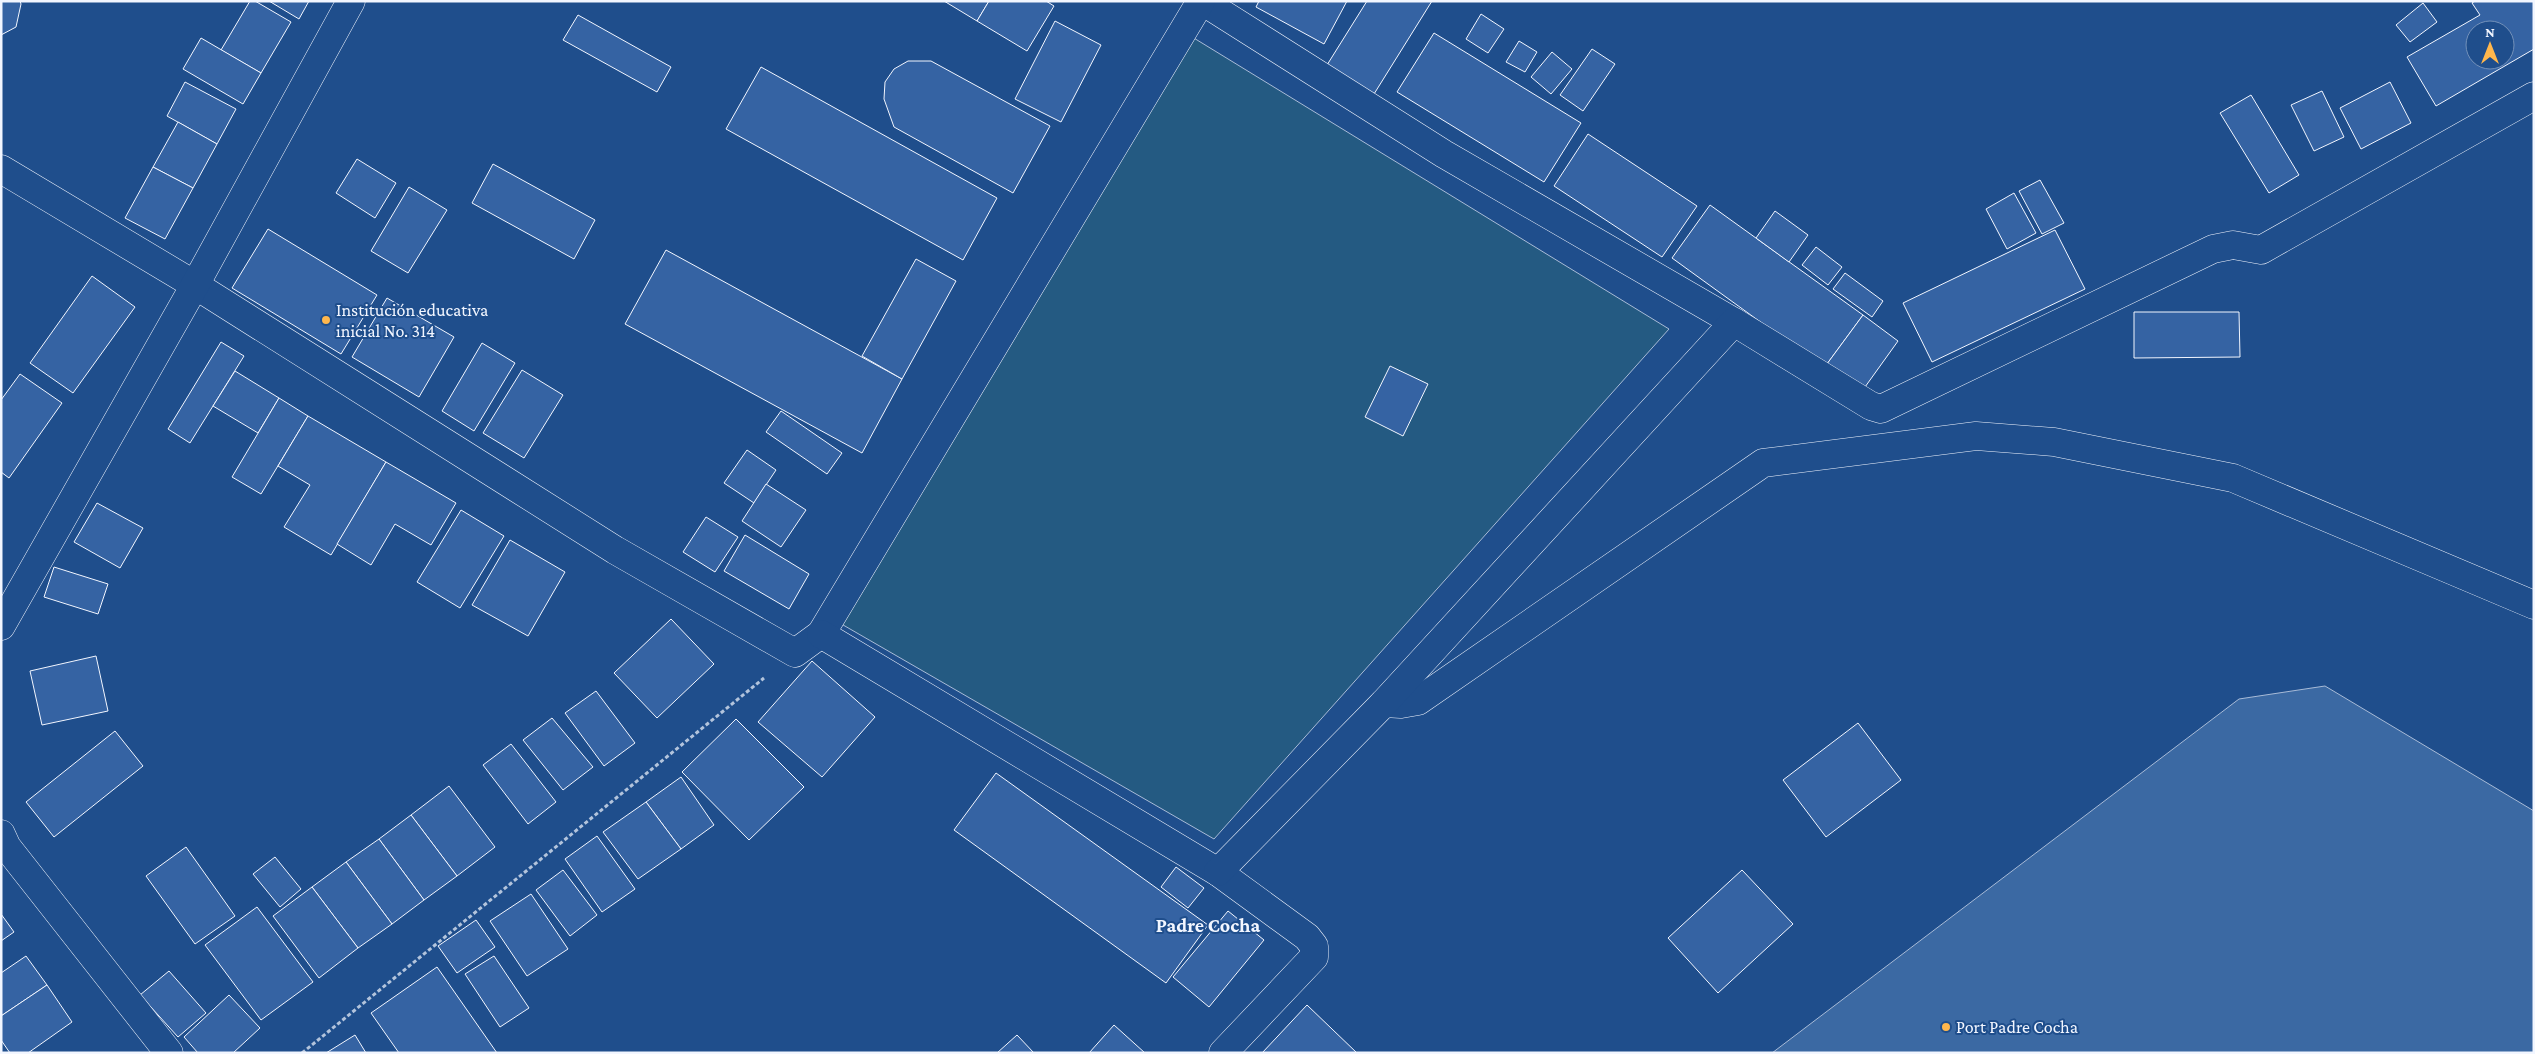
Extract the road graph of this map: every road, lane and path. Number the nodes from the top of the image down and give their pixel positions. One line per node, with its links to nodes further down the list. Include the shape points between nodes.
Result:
1 (351, 1): 5 (street)
2 (1202, 1): 6 (street, via 1444,154); 9 (street)
3 (2534, 96): 6 (street, via 2261,250 2233,245 2213,249 1886,407 1871,406)
4 (1, 169): 5 (street)
5 (195, 285): 8 (street); 10 (street, via 616,550)
6 (1734, 322): 11 (street)
7 (2534, 605): 11 (street, via 2233,478 2054,442 1976,436 1763,463 1418,701)
8 (1, 626)
9 (821, 634): 10 (street); 13 (street)
10 (795, 653): 15 (path)
11 (1384, 703): 13 (street)
12 (3, 843): 14 (street)
13 (1218, 872): 16 (street, via 1307,937 1314,946 1314,957)
14 (169, 1053)
15 (302, 1053)
16 (1223, 1053)

